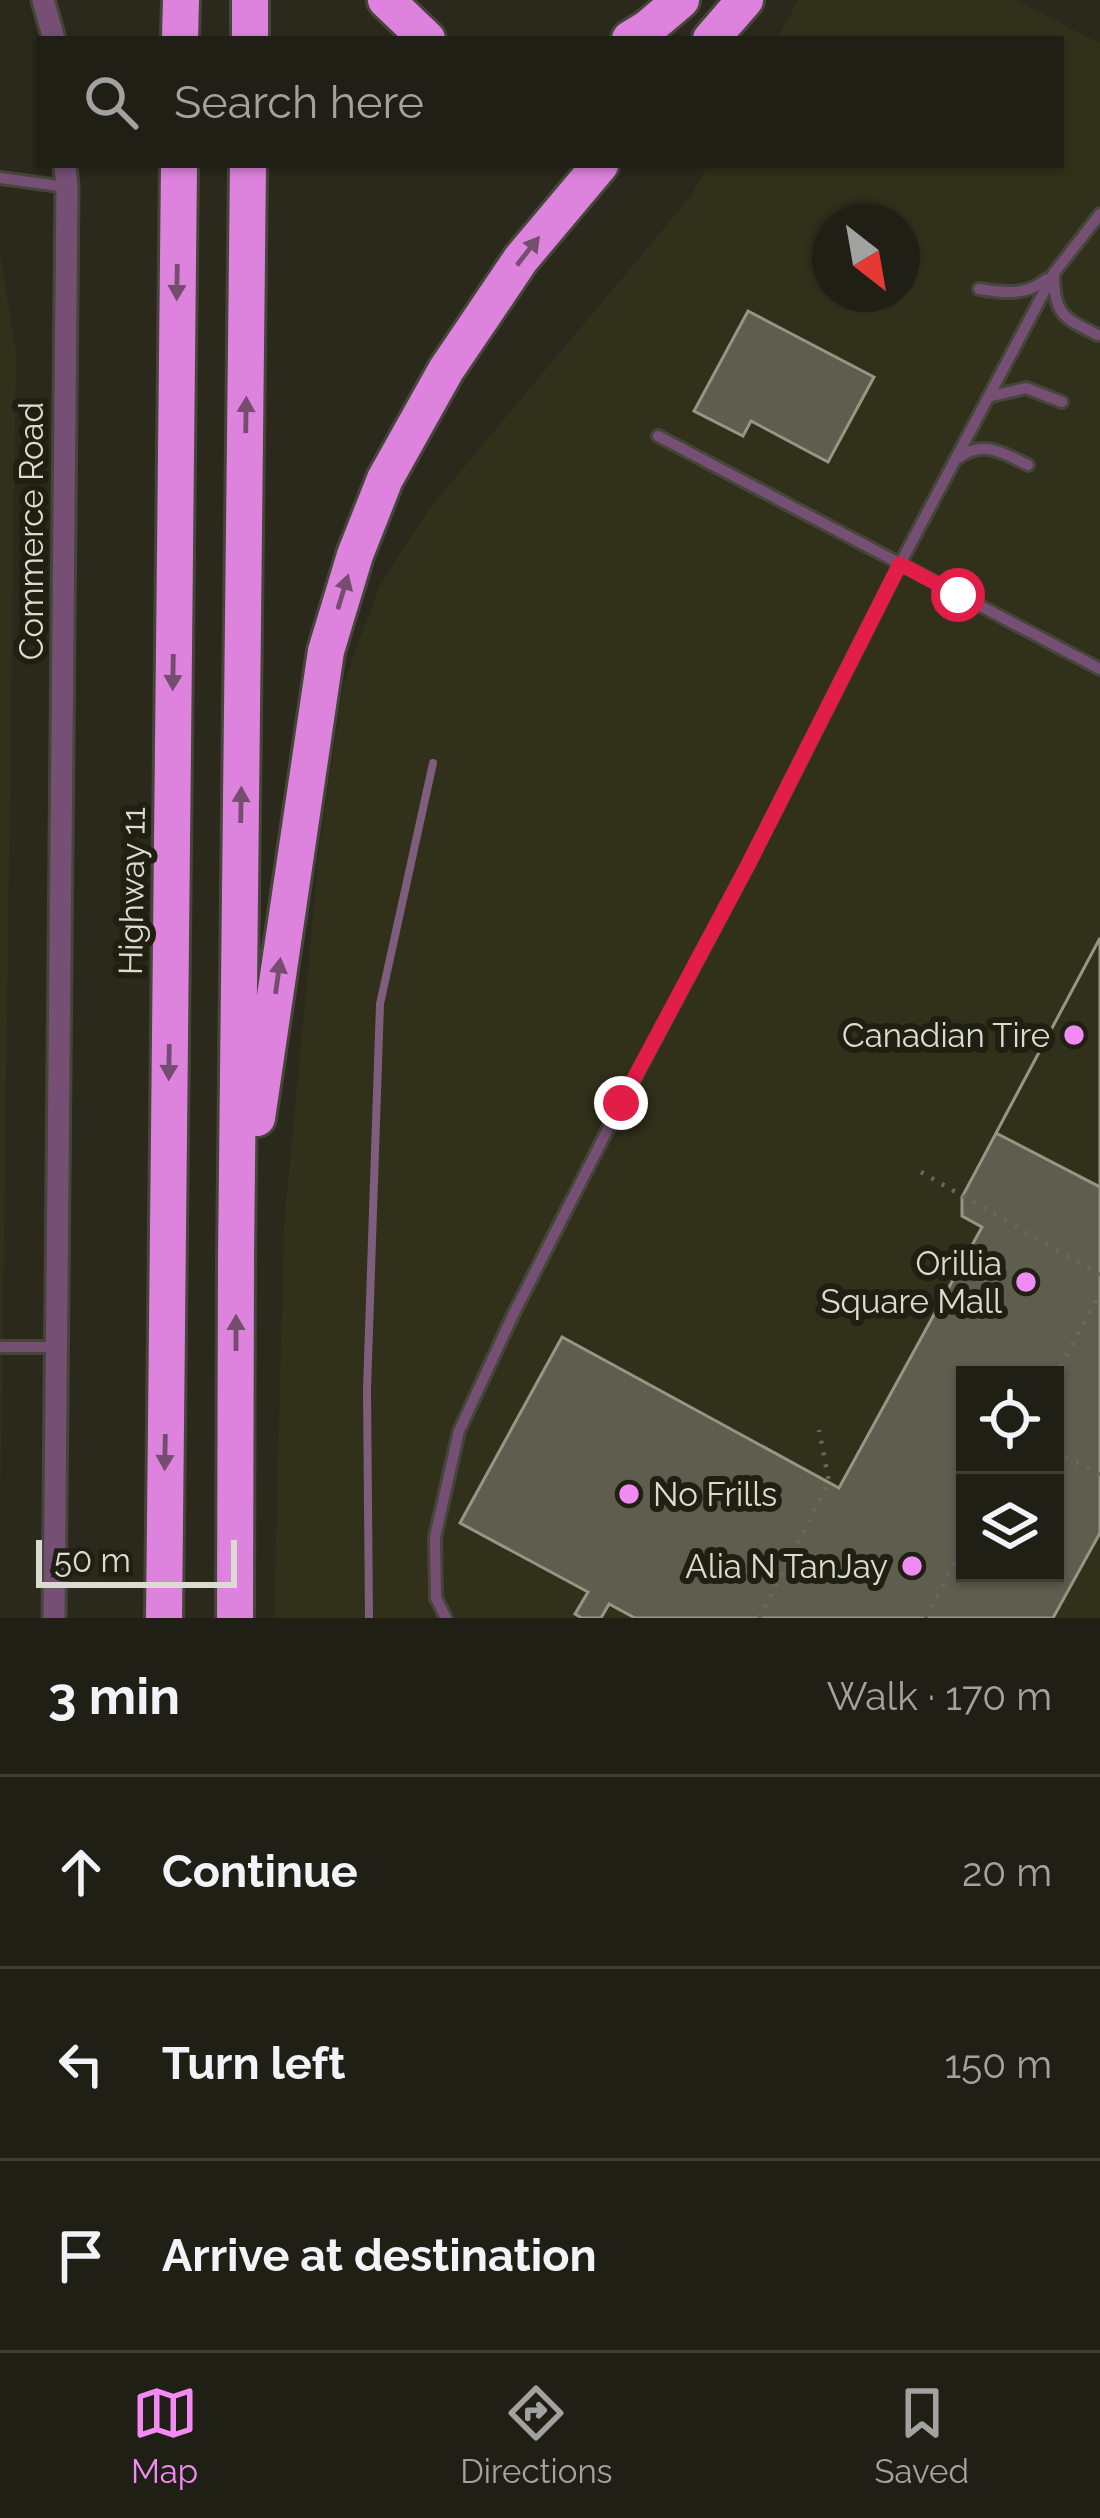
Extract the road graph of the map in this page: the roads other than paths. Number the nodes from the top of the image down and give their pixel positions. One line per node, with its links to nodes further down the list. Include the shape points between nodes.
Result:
1 (44, 0): 7 (street)
2 (181, 0): 8 (highway)
3 (250, 0): 9 (highway)
4 (386, 0): 10 (highway)
5 (681, 0): 11 (highway)
6 (745, 0): 12 (highway)
7 (53, 36)
8 (180, 36)
9 (250, 36)
10 (424, 36)
11 (634, 36)
12 (714, 36)
13 (179, 168): 33 (highway, Highway 11, one-way to 33)
14 (248, 168): 29 (highway, one-way to 14)
15 (597, 168): 29 (highway, one-way to 15, via 326,651 355,555 385,478 446,370 521,259)
16 (66, 176): 17 (lane); 31 (street, Commerce Road)
17 (0, 178)
18 (1100, 214): 19 (lane)
19 (1054, 273): 20 (lane, via 1024,291); 21 (lane, via 1058,308); 22 (lane)
20 (979, 289)
21 (1098, 335)
22 (988, 397): 23 (lane, via 1026,388); 25 (lane)
23 (1062, 402)
24 (658, 436): 27 (lane)
25 (955, 460): 26 (lane, via 988,448); 27 (lane)
26 (1028, 465)
27 (900, 564): 28 (lane); 35 (lane, via 459,1431 435,1537 436,1598)
28 (1100, 669)
29 (236, 1258): 34 (highway, one-way to 29)
30 (0, 1347): 31 (lane)
31 (56, 1347): 32 (street, Commerce Road)
32 (54, 1618)
33 (164, 1618)
34 (235, 1618)
35 (446, 1618)

